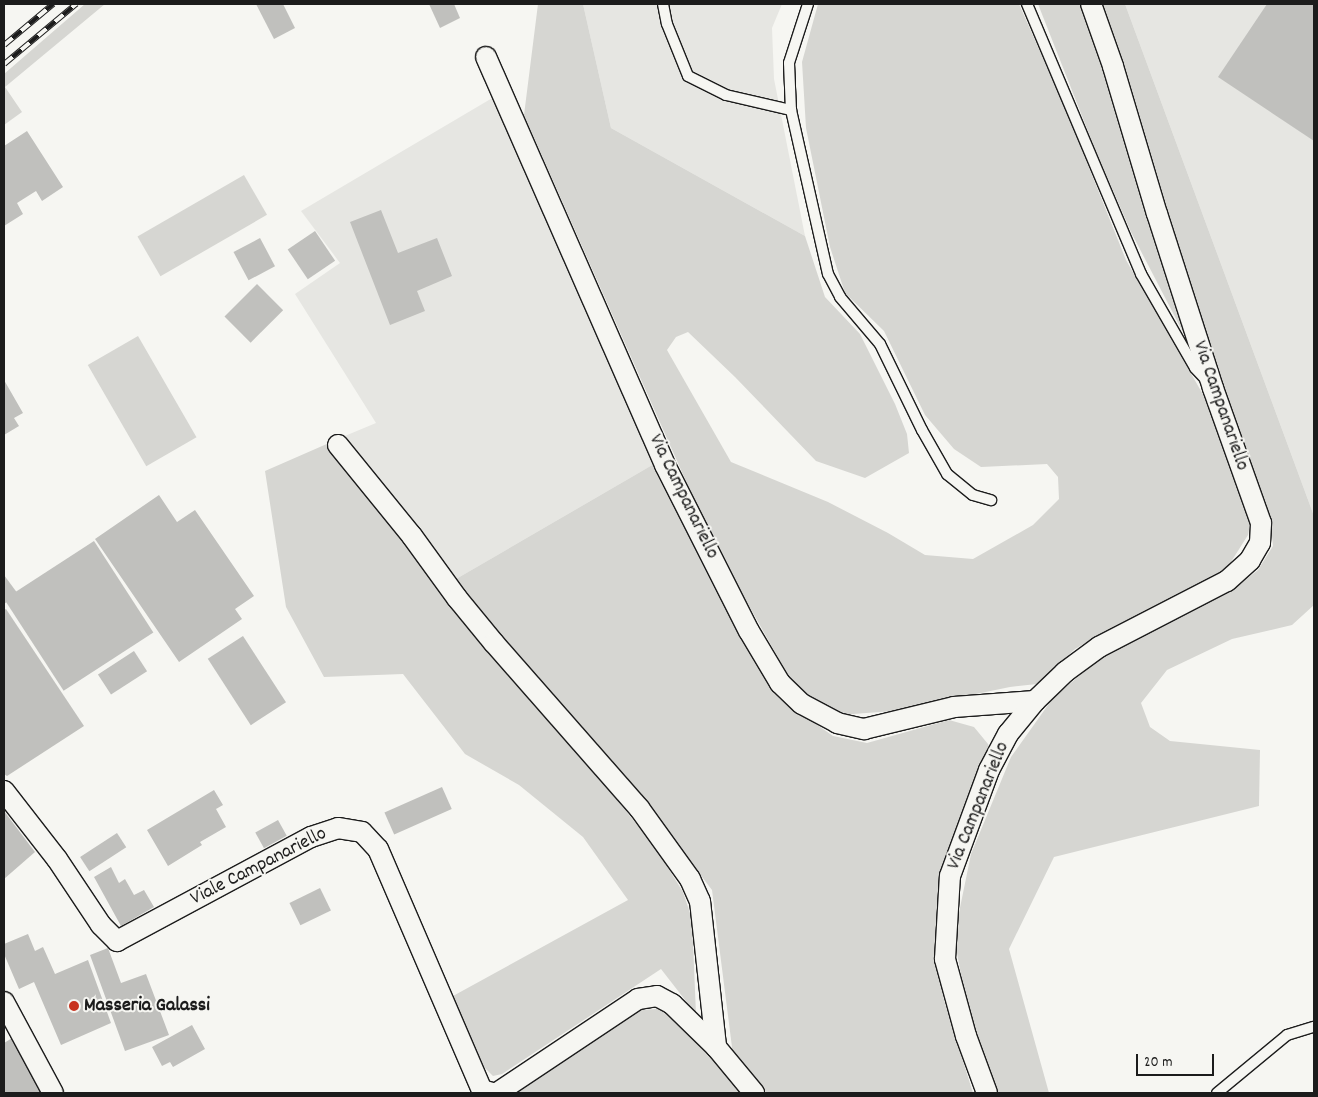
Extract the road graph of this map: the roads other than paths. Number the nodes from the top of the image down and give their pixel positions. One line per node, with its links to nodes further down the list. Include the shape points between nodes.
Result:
1 (662, 4): 6 (lane, via 688,76 726,95)
2 (808, 4): 6 (lane, via 789,63)
3 (1027, 4): 7 (lane, via 1141,274 1195,368)
4 (1091, 4): 7 (street, Via Campanariello)
5 (486, 57): 10 (street, Via Campanariello, via 665,465 749,630 780,683 802,704 837,723 864,729 954,707)
6 (791, 110): 9 (lane, via 828,274 840,297 880,344 922,430 948,474 973,495)
7 (1213, 388): 10 (street, Via Campanariello, via 1260,523 1260,543 1256,552 1227,581 1099,647 1065,672)
8 (338, 445): 14 (street, via 488,636 640,808 690,880 700,901)
9 (991, 500)
10 (1035, 701): 19 (street, Via Campanariello, via 1008,734 989,770 950,876 945,958 966,1036)
11 (4, 791): 16 (street, Viale Campanariello, via 57,859 101,925 117,941 311,837 338,828 362,832 378,850 482,1090)
12 (4, 1002): 15 (street)
13 (1314, 1027): 20 (lane, via 1288,1035)
14 (716, 1047): 17 (street, via 672,1004 657,996 638,999); 18 (street)
15 (53, 1093)
16 (492, 1093)
17 (497, 1093)
18 (754, 1093)
19 (987, 1093)
20 (1217, 1093)

